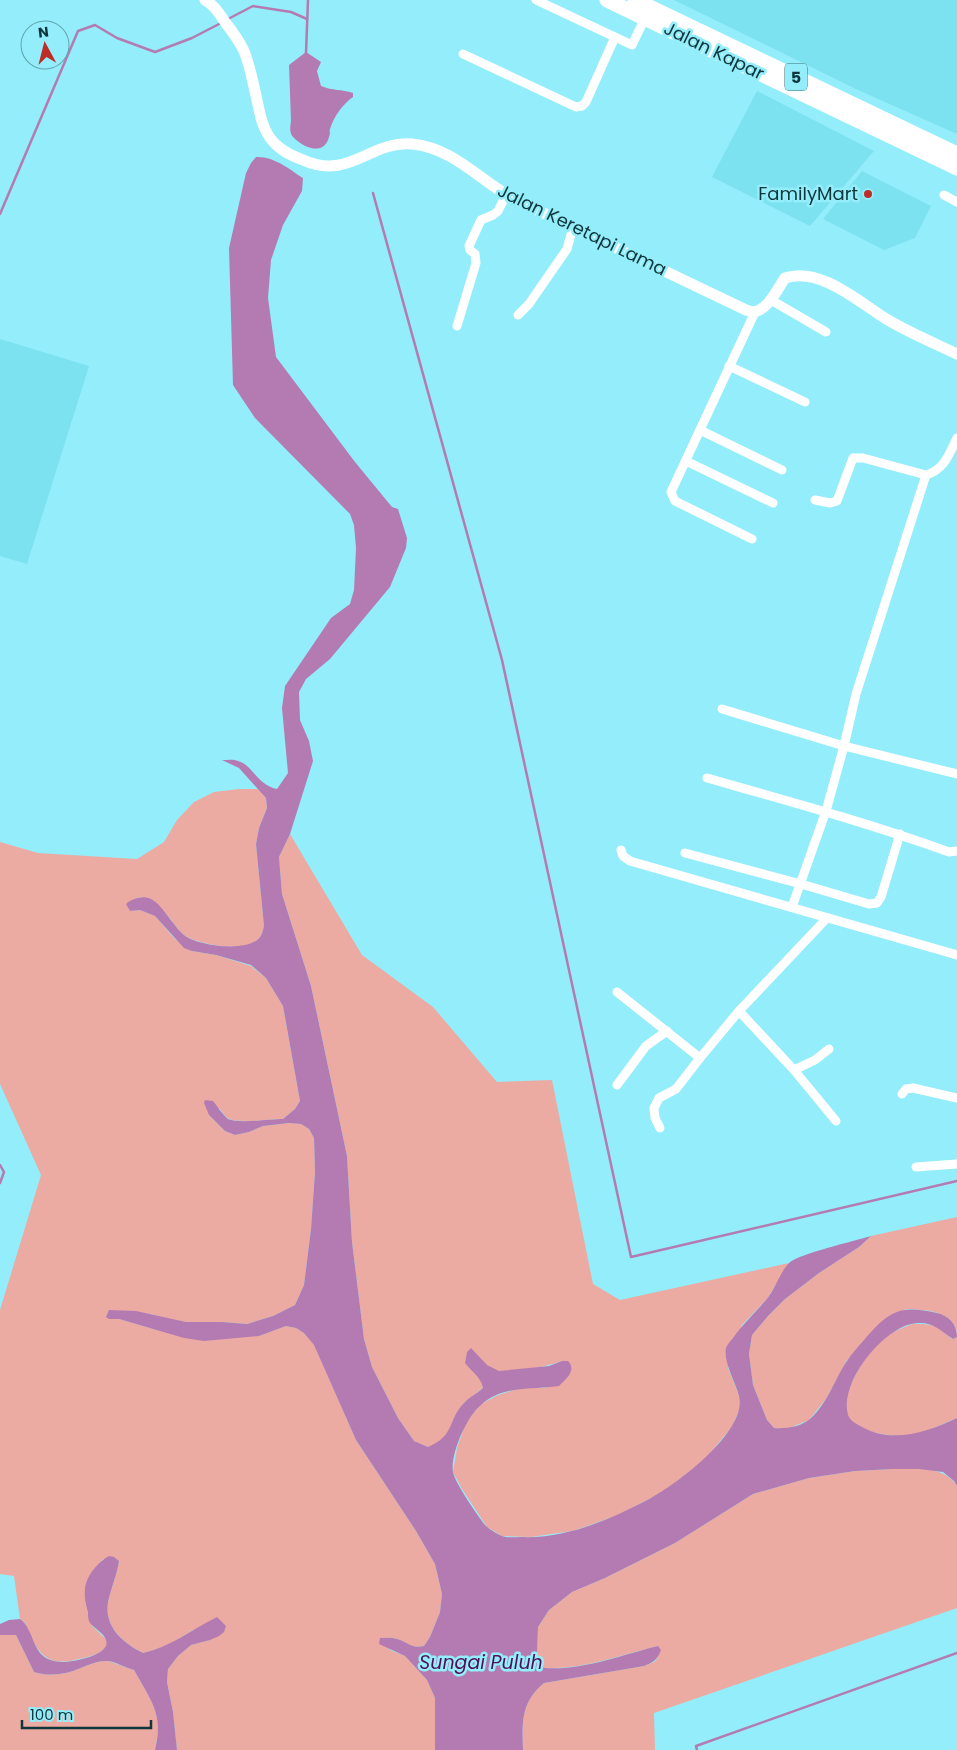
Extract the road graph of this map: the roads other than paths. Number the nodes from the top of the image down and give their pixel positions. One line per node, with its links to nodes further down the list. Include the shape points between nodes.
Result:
1 (205, 0): 10 (street, Jalan Keretapi Lama, via 216,8 244,52 266,133 280,149 326,167 348,163 392,146 421,145 453,157)
2 (536, 0): 6 (street)
3 (606, 0): 5 (highway, Jalan Kapar / 5)
4 (635, 0): 8 (highway, Jalan Kapar / 5)
5 (645, 18): 6 (street, via 632,45); 9 (highway, Jalan Kapar / 5)
6 (615, 37): 7 (street, via 586,102 576,107)
7 (463, 54)
8 (957, 154)
9 (957, 168)
10 (506, 195): 13 (street, Jalan Keretapi Lama); 17 (street, via 498,211 482,220 469,246 475,254 476,263)
11 (944, 195): 12 (street)
12 (957, 202)
13 (574, 227): 15 (street, Jalan Keretapi Lama); 16 (street, via 566,249)
14 (771, 300): 15 (street); 18 (street); 19 (street, via 785,278 812,278 848,293 889,320)
15 (755, 312): 20 (street)
16 (518, 315)
17 (457, 326)
18 (826, 332)
19 (957, 354)
20 (729, 366): 21 (street); 22 (street)
21 (805, 402)
22 (700, 430): 24 (street); 25 (street)
23 (957, 438): 26 (street, via 943,465)
24 (686, 461): 28 (street); 29 (street, via 671,492 675,501)
25 (782, 470)
26 (926, 475): 27 (street, via 853,458 837,501); 31 (street, via 856,694)
27 (815, 500)
28 (773, 503)
29 (752, 539)
30 (722, 709): 31 (street)
31 (844, 746): 32 (street); 34 (street)
32 (957, 774)
33 (707, 778): 34 (street)
34 (826, 811): 35 (street); 39 (street)
35 (900, 834): 37 (street, via 949,852); 39 (street, via 877,903 869,904)
36 (621, 850): 40 (street, via 630,861)
37 (957, 851)
38 (685, 853): 39 (street)
39 (801, 884): 40 (street)
40 (792, 907): 41 (street)
41 (827, 918): 42 (street); 44 (street)
42 (957, 955)
43 (617, 992): 45 (street)
44 (739, 1011): 47 (street); 48 (street)
45 (667, 1031): 47 (street); 49 (street, via 646,1046)
46 (829, 1049): 48 (street)
47 (700, 1058): 53 (street, via 676,1089 659,1098 654,1108)
48 (794, 1070): 52 (street)
49 (617, 1085)
50 (902, 1094): 51 (street, via 906,1089 914,1088)
51 (957, 1098)
52 (836, 1121)
53 (660, 1128)
54 (957, 1164): 55 (street)
55 (916, 1167)

